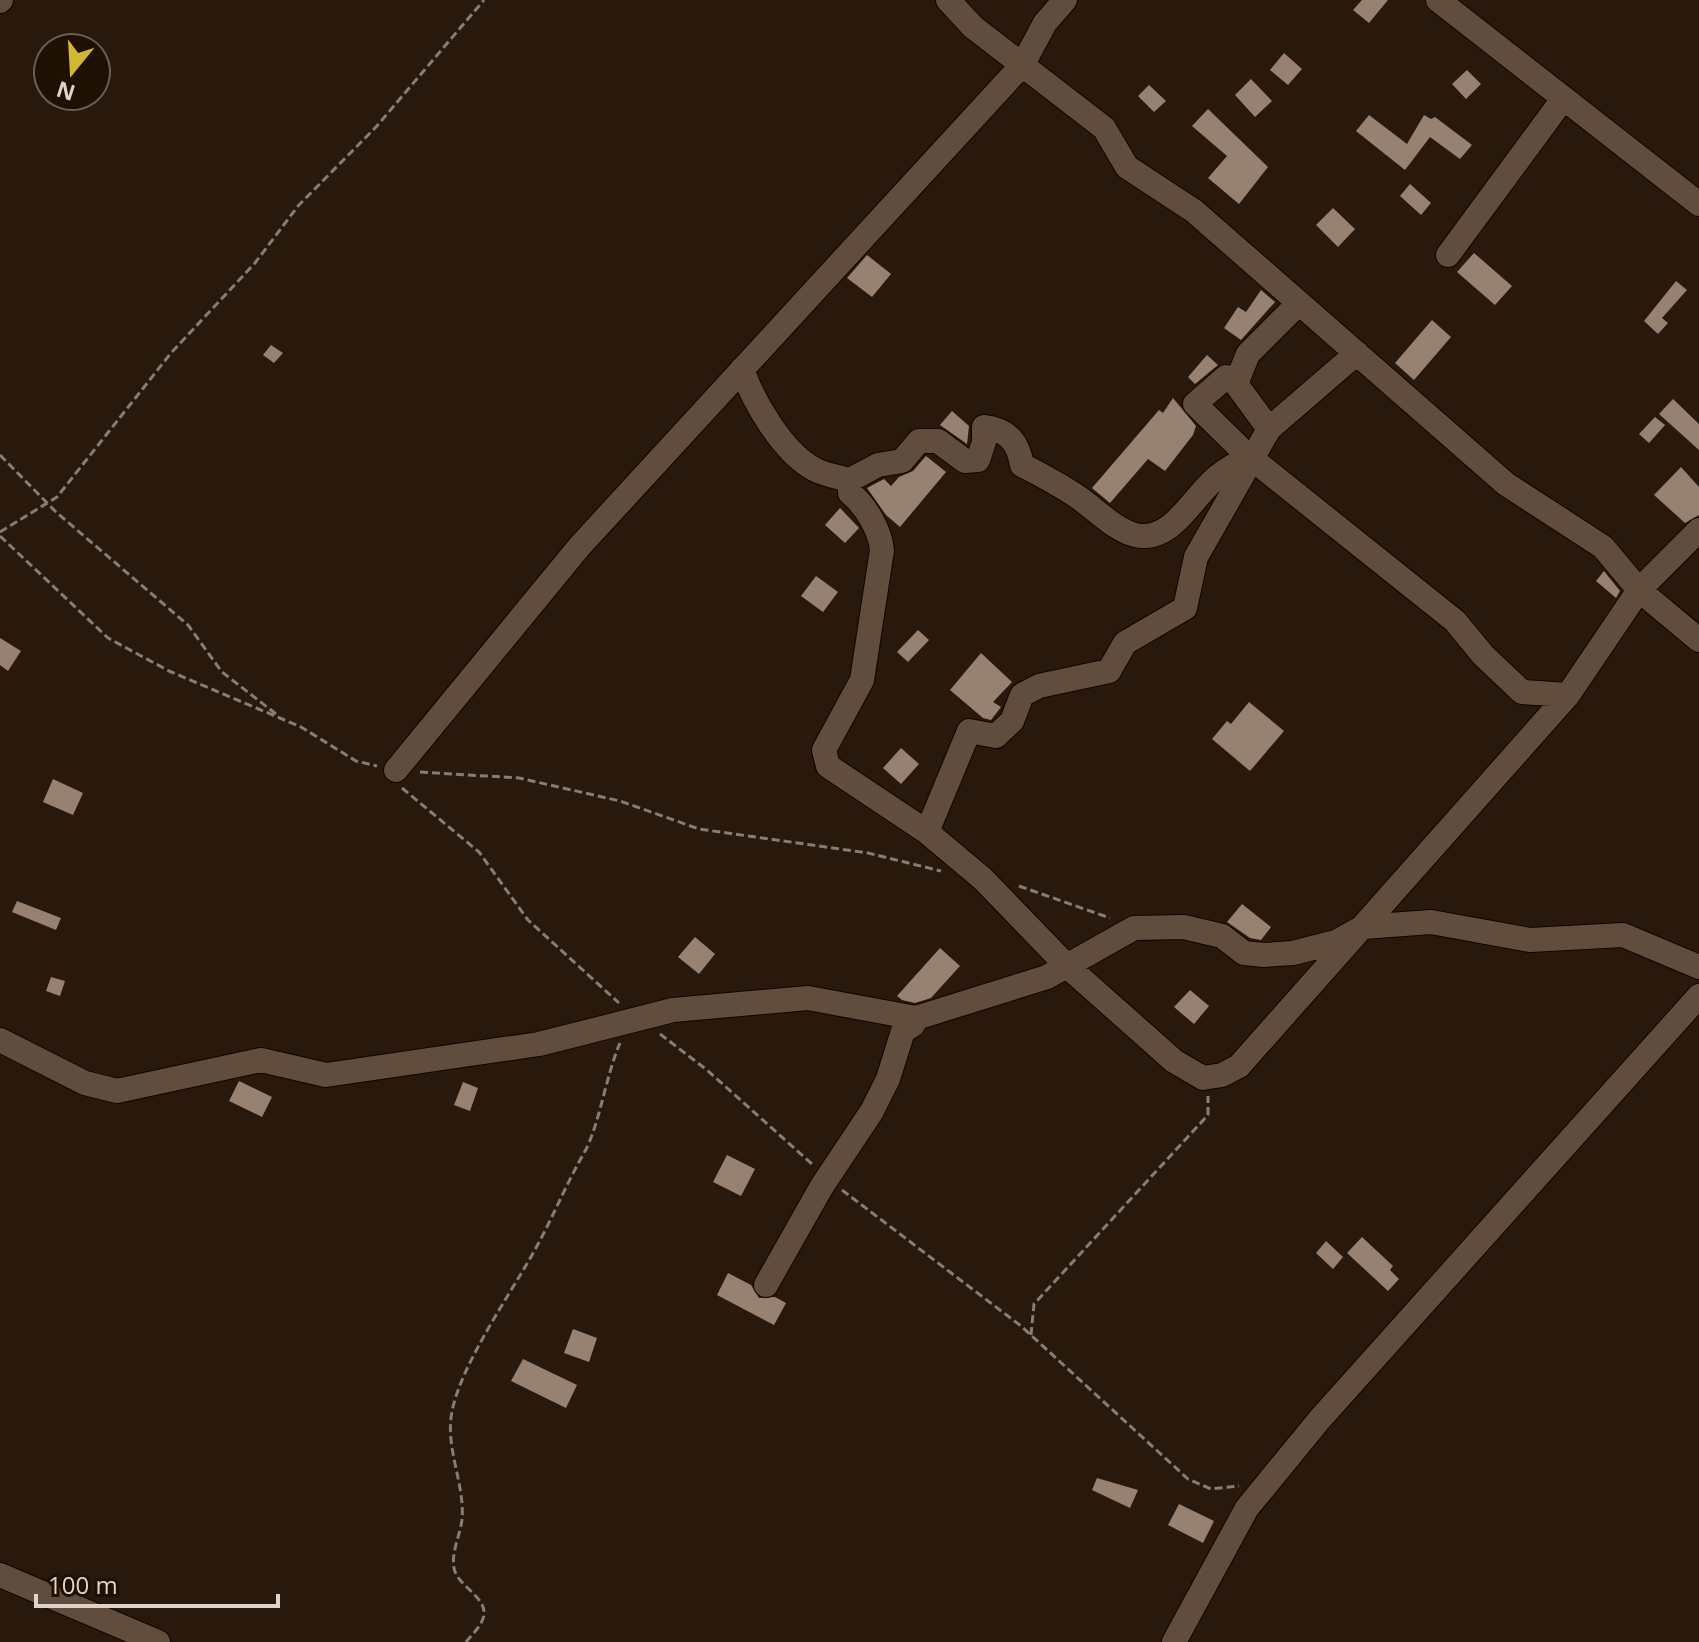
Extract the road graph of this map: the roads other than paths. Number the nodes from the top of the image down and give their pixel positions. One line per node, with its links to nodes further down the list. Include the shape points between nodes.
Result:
1 (948, 0): 4 (street, via 973,27)
2 (1065, 0): 4 (street, via 1045,23)
3 (1438, 0): 5 (street)
4 (1023, 64): 8 (street, via 1104,128 1127,167 1194,211); 10 (street)
5 (1563, 99): 6 (street); 7 (street)
6 (1699, 204)
7 (1448, 255)
8 (1299, 303): 9 (street); 11 (street, via 1248,354)
9 (1357, 353): 12 (street); 16 (street, via 1506,484 1603,547)
10 (742, 369): 14 (street, via 753,400 791,448 813,469); 19 (street, via 579,547)
11 (1236, 384): 12 (street); 13 (street, via 1226,377 1195,404)
12 (1269, 429): 13 (street)
13 (1251, 457): 14 (street, via 1210,480 1161,533 1136,536 1117,530 1081,499 1022,465 1019,447 1002,429 984,427 978,460 965,461 938,441 919,441 902,461 878,465); 18 (street, via 1455,621 1522,692); 20 (street, via 1196,557 1185,608 1125,643 1109,671 1039,686 1022,695 1012,721 996,736 969,731)
14 (850, 480): 20 (street, via 850,493 881,536 882,550 862,680 824,750 828,766)
15 (1699, 530): 16 (street)
16 (1639, 590): 17 (street); 18 (street)
17 (1699, 640)
18 (1568, 695): 21 (street)
19 (396, 770)
20 (927, 832): 22 (street, via 983,879)
21 (1363, 927): 22 (street, via 1336,942 1264,955 1244,953 1222,936 1184,927 1134,928); 22 (street, via 1239,1066 1203,1078 1174,1061); 23 (street, via 1431,922 1530,940 1623,935)
22 (1067, 966): 25 (street)
23 (1699, 967)
24 (1699, 996): 30 (street, via 1320,1419 1247,1508)
25 (916, 1018): 26 (street, via 808,998 673,1010 539,1044 326,1075 261,1060 117,1091 85,1083); 27 (street, via 903,1031 888,1079)
26 (0, 1040)
27 (766, 1285)
28 (0, 1575): 29 (street)
29 (158, 1642)
30 (1174, 1642)

